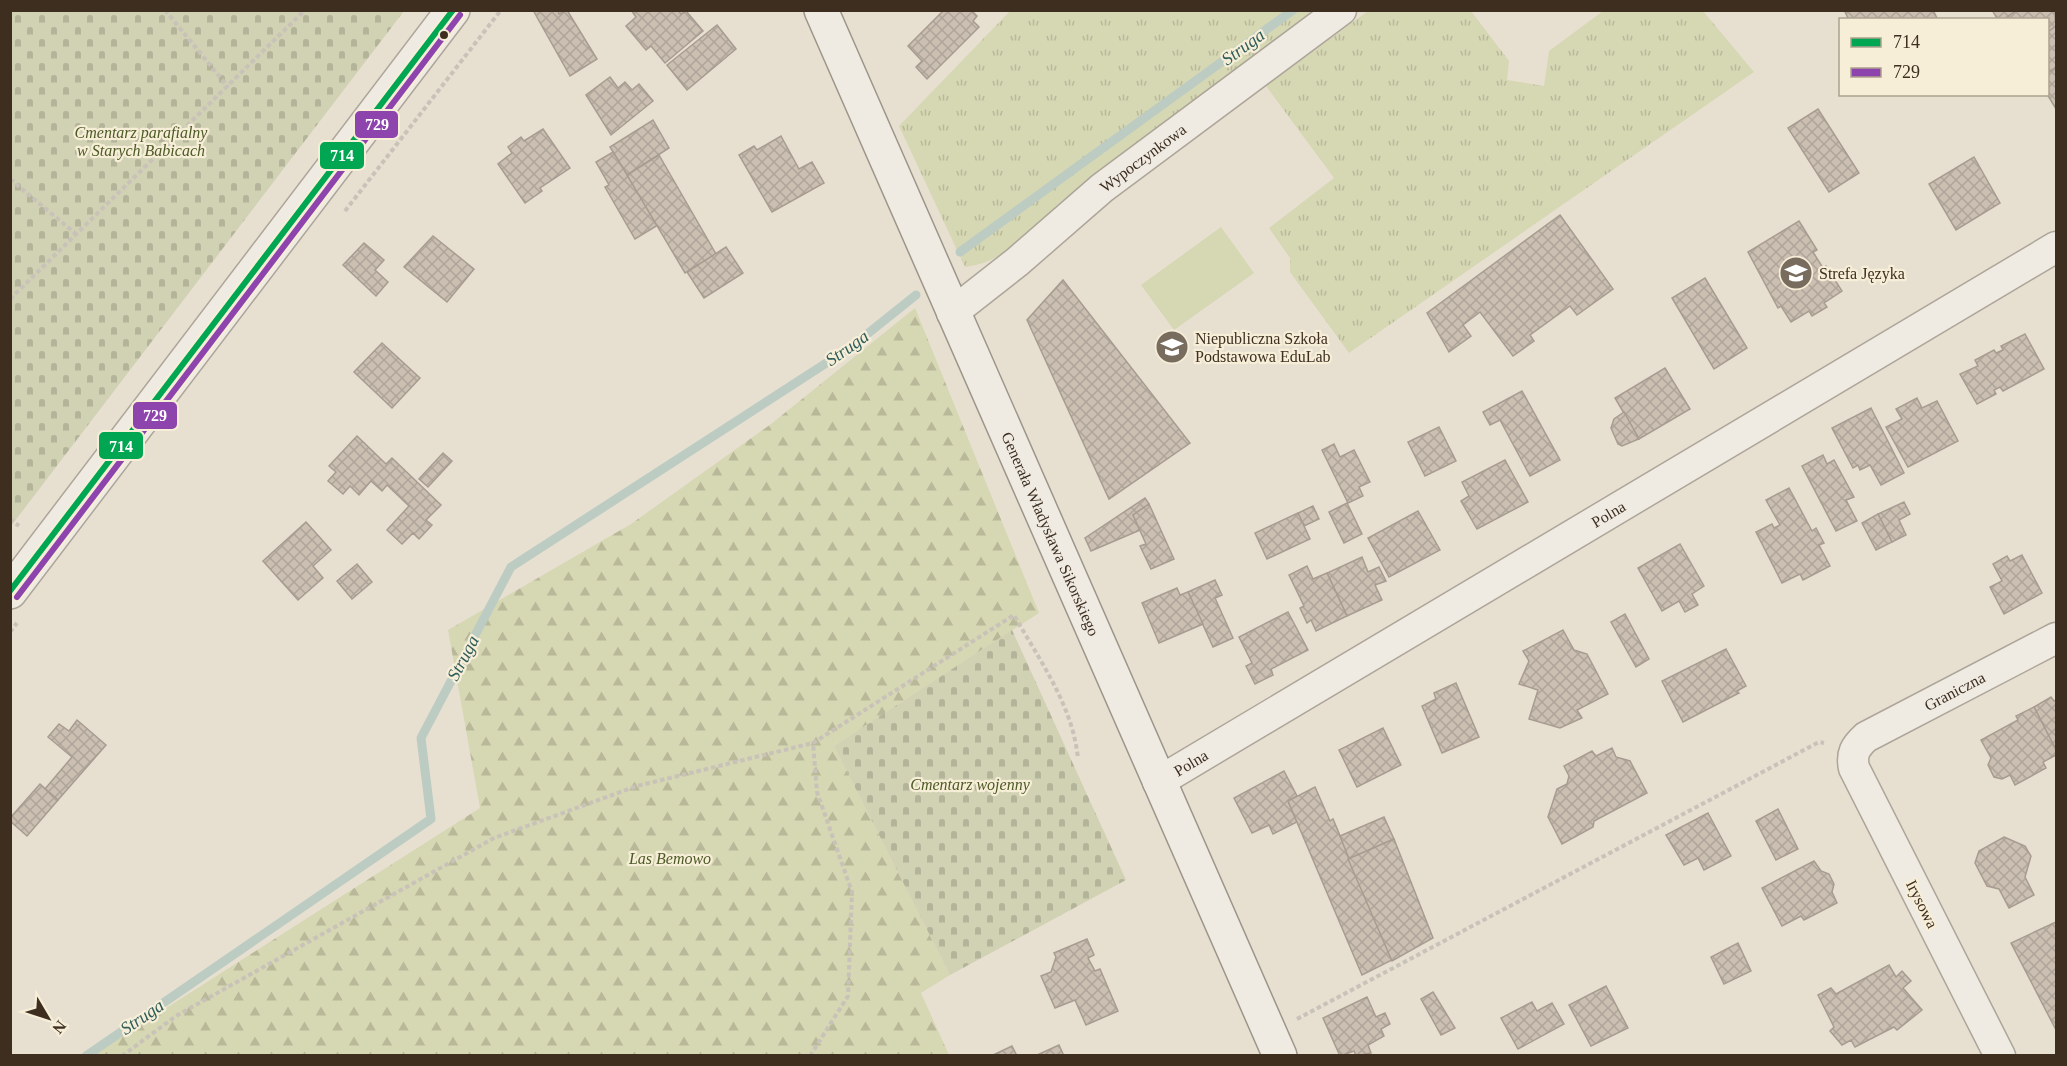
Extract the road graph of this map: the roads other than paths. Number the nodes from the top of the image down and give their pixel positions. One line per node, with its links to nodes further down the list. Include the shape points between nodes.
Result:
1 (453, 10): 6 (main road)
2 (821, 10): 5 (main road, Generała Władysława Sikorskiego)
3 (1341, 10): 5 (street, Wypoczynkowa, via 1102,188)
4 (2056, 247): 9 (street, Polna)
5 (952, 312): 9 (main road, Generała Władysława Sikorskiego)
6 (10, 592)
7 (2056, 638): 8 (street, Graniczna, via 1866,737)
8 (1854, 750): 11 (street, Irysowa, via 1854,768)
9 (1158, 782): 10 (main road, Generała Władysława Sikorskiego)
10 (1275, 1045)
11 (2000, 1056)

